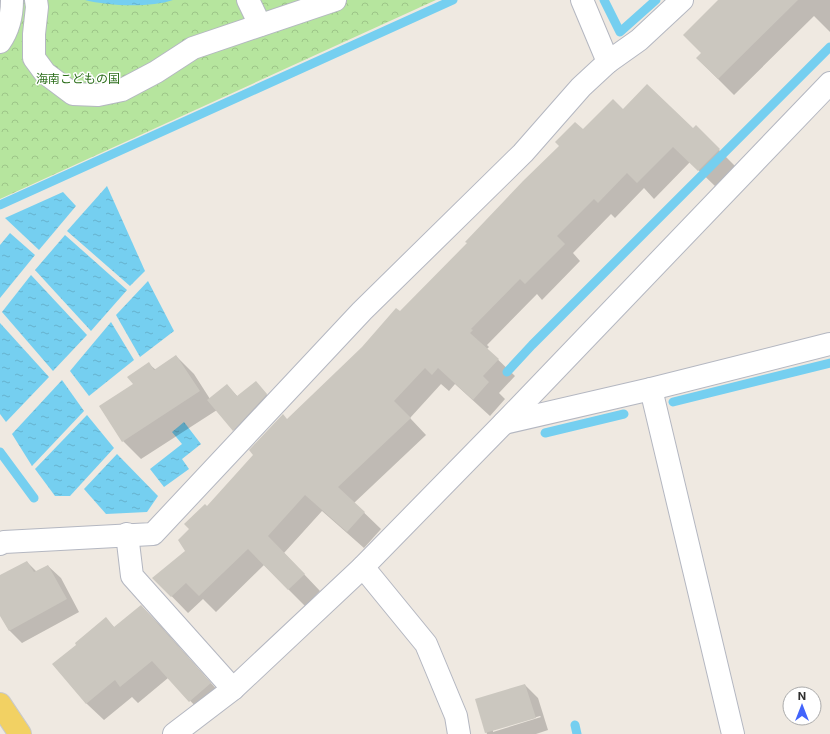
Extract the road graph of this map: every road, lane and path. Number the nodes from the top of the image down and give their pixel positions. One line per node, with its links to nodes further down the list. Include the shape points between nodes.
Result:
1 (12, 0): 8 (street, via 7,32)
2 (36, 0): 7 (street, via 34,58 45,73 73,94 98,95 122,90 193,48)
3 (248, 0): 7 (street)
4 (335, 0): 7 (street)
5 (582, 0): 9 (street)
6 (682, 0): 9 (street, via 639,40)
7 (260, 25)
8 (0, 42)
9 (608, 62): 14 (street, via 581,86 523,153 362,311 153,534)
10 (830, 83): 13 (street)
11 (830, 344): 12 (street)
12 (651, 389): 13 (street); 22 (street)
13 (504, 423): 16 (street)
14 (127, 534): 15 (street); 17 (street, via 132,576)
15 (0, 544)
16 (362, 567): 17 (street); 21 (street, via 426,644 456,716)
17 (233, 688): 20 (street)
18 (0, 704): 19 (main road)
19 (20, 734)
20 (174, 734)
21 (459, 734)
22 (732, 734)

